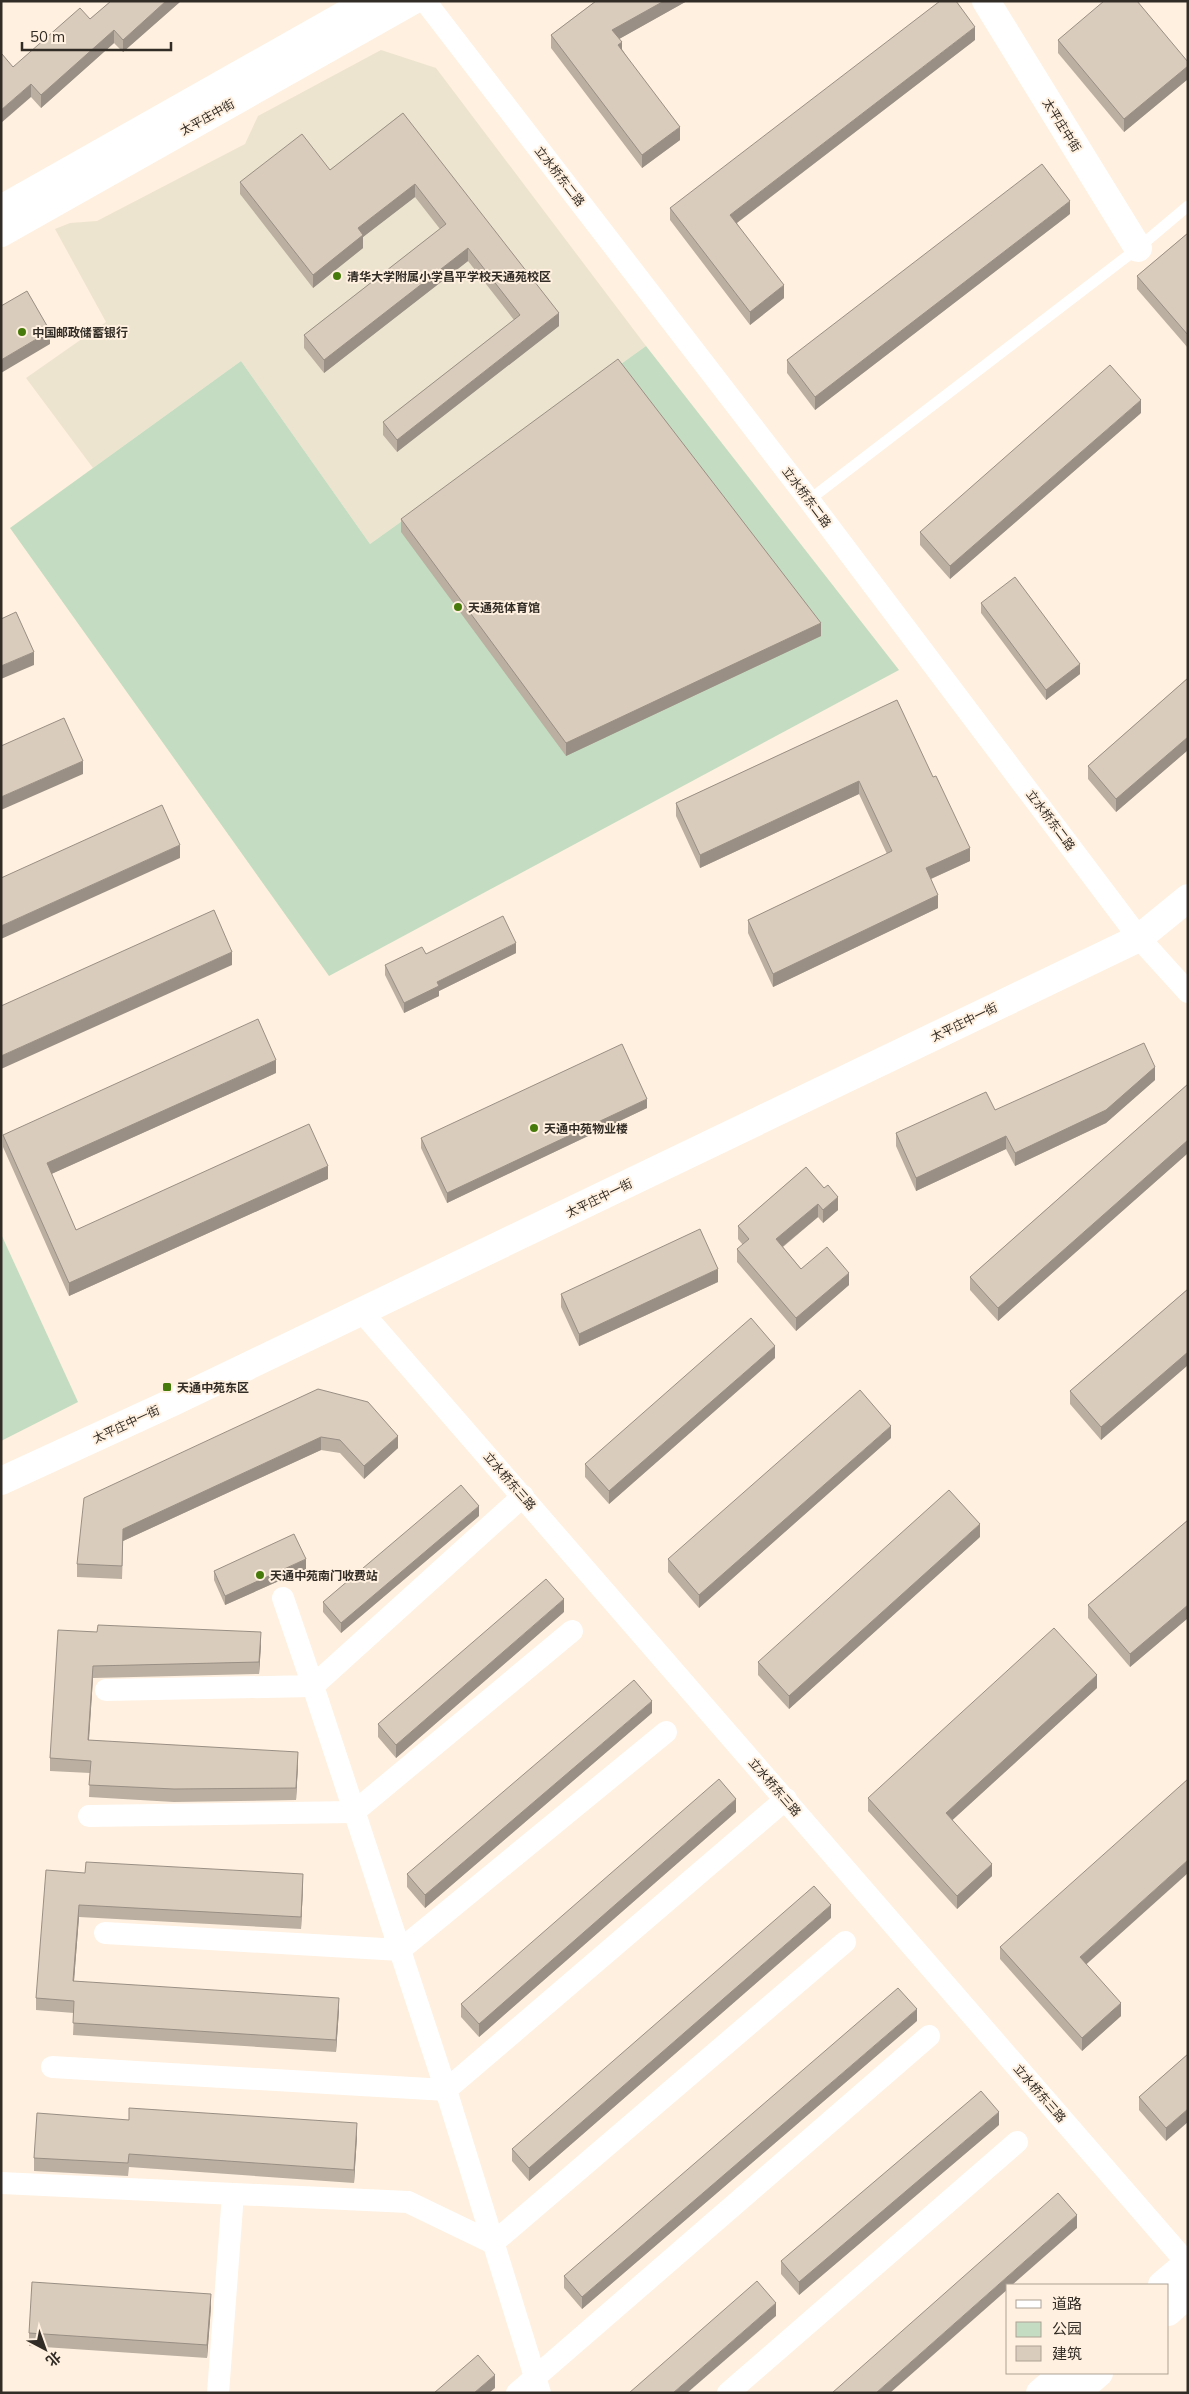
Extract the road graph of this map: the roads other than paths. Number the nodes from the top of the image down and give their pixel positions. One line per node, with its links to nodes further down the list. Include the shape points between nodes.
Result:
1 (370, 1): 6 (street, 太平庄中街)
2 (412, 1): 7 (street, 太平庄中街)
3 (425, 1): 9 (street, 立水桥东二路)
4 (986, 1): 8 (street, 太平庄中街)
5 (1188, 206): 8 (lane)
6 (1, 209)
7 (1, 232)
8 (1138, 248): 9 (lane)
9 (809, 500): 11 (street, 立水桥东二路)
10 (1188, 898): 11 (street, 太平庄中一街)
11 (1139, 938): 12 (street, 立水桥东二路); 13 (street, 太平庄中一街)
12 (1188, 992)
13 (362, 1312): 14 (street, 太平庄中一街); 15 (street, 立水桥东三路)
14 (1, 1481)
15 (523, 1496): 18 (street); 21 (street, 立水桥东三路)
16 (283, 1598): 18 (street)
17 (572, 1631): 22 (street)
18 (313, 1686): 19 (street); 22 (street)
19 (106, 1690)
20 (666, 1732): 26 (street)
21 (786, 1799): 29 (street); 34 (street, 立水桥东三路)
22 (354, 1812): 23 (street); 26 (street)
23 (89, 1816)
24 (104, 1933): 26 (street)
25 (845, 1942): 33 (street)
26 (400, 1950): 29 (street)
27 (929, 2036): 40 (street)
28 (52, 2067): 29 (street)
29 (446, 2090): 33 (street)
30 (1017, 2142): 43 (street)
31 (1, 2183): 32 (street)
32 (233, 2194): 33 (street, via 408,2202); 41 (street)
33 (493, 2244): 40 (street)
34 (1187, 2263): 35 (street)
35 (1163, 2284)
36 (1188, 2294): 37 (street)
37 (1169, 2311)
38 (1062, 2374): 44 (street)
39 (1098, 2374): 45 (street)
40 (537, 2385): 42 (street)
41 (218, 2393)
42 (517, 2393)
43 (728, 2393)
44 (1040, 2393)
45 (1076, 2393)

